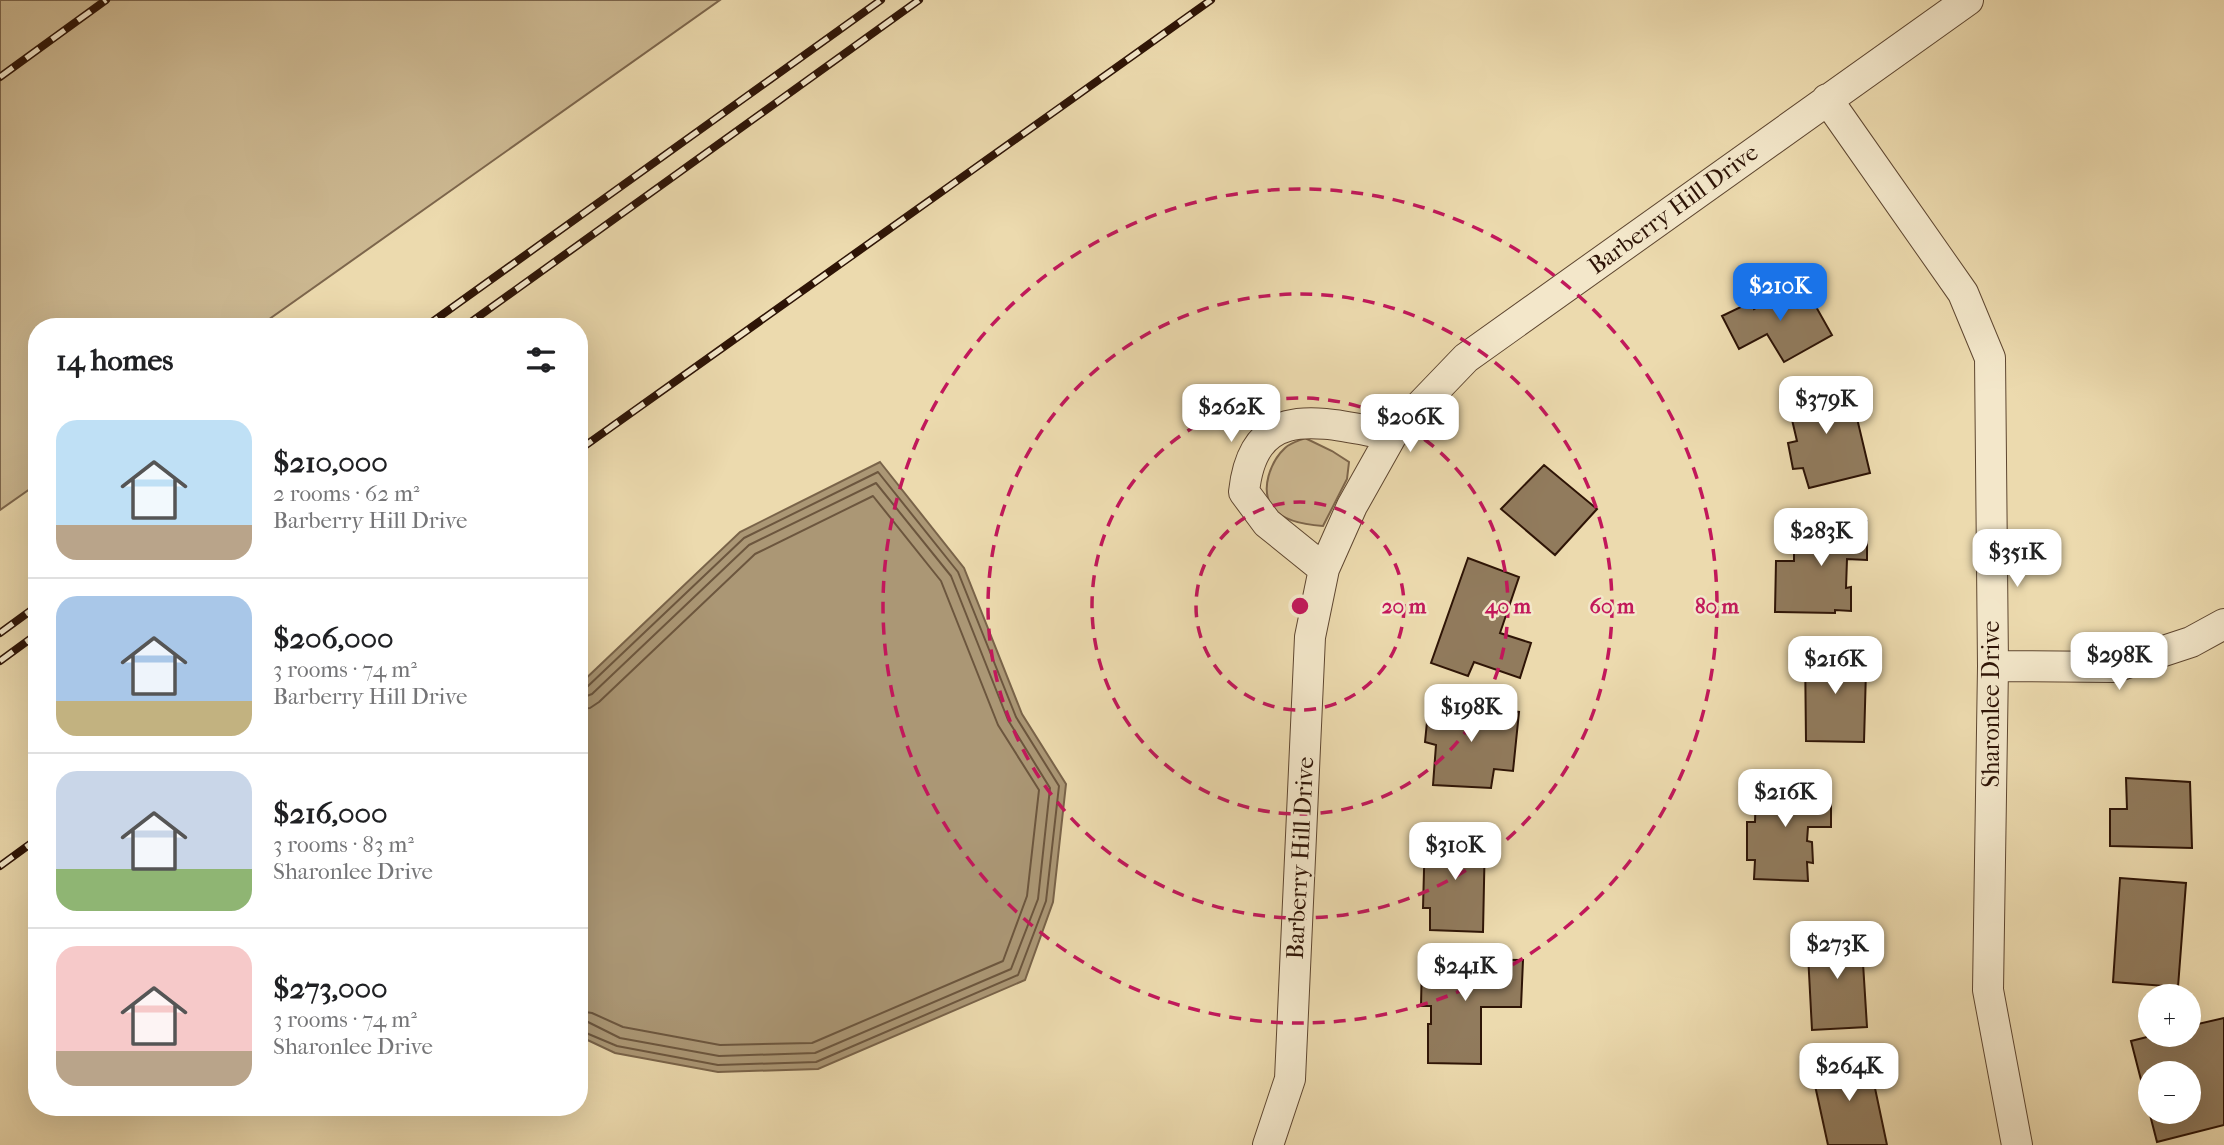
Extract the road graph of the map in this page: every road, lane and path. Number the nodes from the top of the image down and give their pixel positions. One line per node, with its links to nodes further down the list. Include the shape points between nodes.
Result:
1 (1968, 0): 2 (street, Barberry Hill Drive)
2 (1827, 99): 3 (street, Barberry Hill Drive, via 1466,358); 6 (street, Sharonlee Drive, via 1963,293 1990,358)
3 (1392, 435): 4 (street, Barberry Hill Drive, via 1352,506); 4 (street, via 1314,422 1287,424 1264,438 1247,467 1244,492 1267,523)
4 (1324, 569): 7 (street, Barberry Hill Drive, via 1310,636 1290,1079)
5 (2224, 624): 6 (street, via 2191,642 2115,667)
6 (1993, 666): 8 (street, Sharonlee Drive, via 1988,989)
7 (1268, 1145)
8 (2017, 1145)

